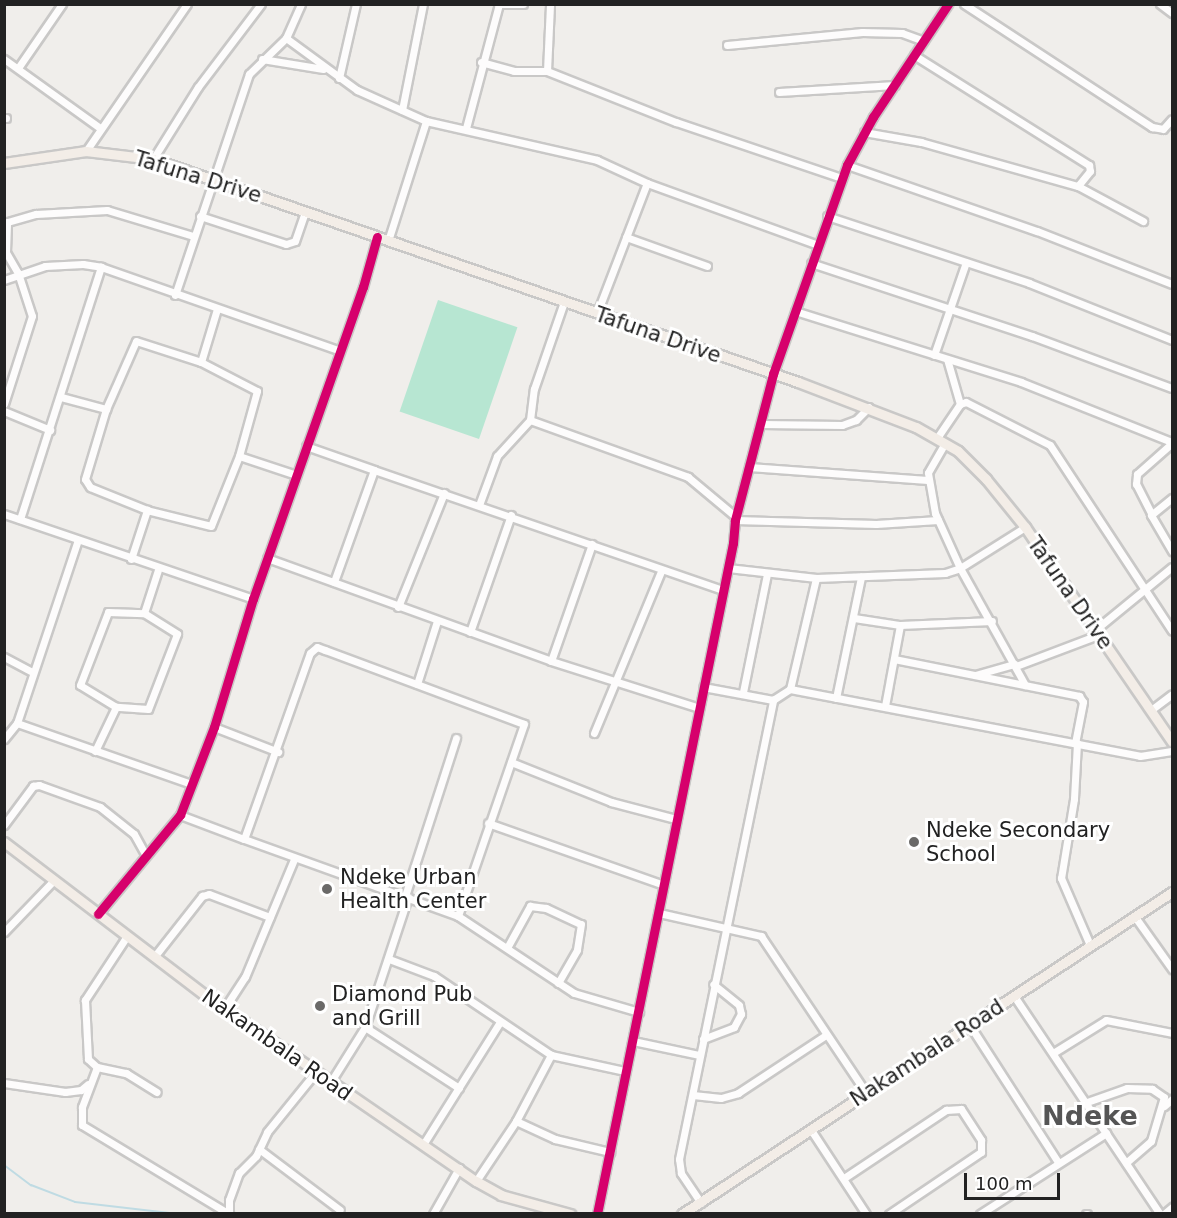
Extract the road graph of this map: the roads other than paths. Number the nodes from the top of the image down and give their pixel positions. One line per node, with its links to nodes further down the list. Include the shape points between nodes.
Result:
1 (62, 4): 21 (street)
2 (187, 4): 30 (street)
3 (261, 4): 34 (street, via 198,87)
4 (301, 4): 14 (street)
5 (356, 4): 24 (street)
6 (423, 4): 27 (street)
7 (523, 4): 11 (street)
8 (550, 4): 23 (street)
9 (948, 4): 15 (street)
10 (964, 4): 28 (street, via 1152,127 1162,129)
11 (499, 5): 20 (street)
12 (1163, 5): 13 (street)
13 (1173, 13)
14 (286, 38): 19 (street); 22 (street)
15 (924, 41): 16 (street, via 902,33 862,32); 17 (street)
16 (727, 45)
17 (914, 55): 25 (street); 40 (street, via 1089,165 1090,171)
18 (4, 59): 21 (street)
19 (262, 59): 22 (street); 38 (street, via 249,74)
20 (481, 62): 23 (street, via 514,71); 31 (street)
21 (18, 68): 30 (street)
22 (326, 70): 24 (street)
23 (547, 71): 37 (street, via 676,122)
24 (339, 78): 27 (street)
25 (895, 85): 26 (street); 32 (street)
26 (779, 92)
27 (402, 110): 29 (street)
28 (1173, 119)
29 (426, 121): 31 (street); 49 (street)
30 (100, 128): 33 (street)
31 (466, 128): 39 (street, via 597,160)
32 (864, 132): 36 (street); 40 (street, via 921,142)
33 (86, 152): 34 (main road, Tafuna Drive); 35 (main road, Tafuna Drive)
34 (153, 159): 38 (main road, Tafuna Drive)
35 (4, 163)
36 (846, 165): 37 (street); 58 (street, via 1037,231)
37 (841, 178): 43 (street)
38 (212, 180): 41 (main road, Tafuna Drive); 42 (street)
39 (647, 183): 48 (street); 50 (street)
40 (1078, 186): 44 (street)
41 (306, 212): 42 (street, via 295,241 286,244); 47 (main road, Tafuna Drive)
42 (200, 216): 46 (street)
43 (827, 216): 50 (street); 52 (street)
44 (1143, 221)
45 (6, 223): 46 (street, via 36,214 107,210); 51 (street)
46 (193, 236): 59 (street)
47 (377, 237): 49 (main road, Tafuna Drive); 66 (street, via 363,287)
48 (626, 237): 54 (street); 64 (street)
49 (388, 241): 60 (main road, Tafuna Drive)
50 (818, 245): 53 (street)
51 (5, 250): 56 (street)
52 (966, 262): 61 (street); 65 (street)
53 (811, 263): 61 (street); 63 (street)
54 (707, 266)
55 (101, 267): 56 (street, via 55,265); 59 (street); 72 (street)
56 (18, 273): 57 (street); 73 (street, via 32,316)
57 (4, 280)
58 (1173, 284)
59 (175, 295): 62 (street)
60 (564, 302): 64 (main road, Tafuna Drive); 78 (street, via 534,389)
61 (949, 308): 67 (street); 71 (street)
62 (217, 309): 66 (street); 69 (street)
63 (795, 311): 67 (street); 70 (street)
64 (597, 313): 70 (main road, Tafuna Drive)
65 (1173, 340)
66 (338, 350): 83 (street)
67 (934, 355): 68 (street)
68 (947, 359): 74 (street); 82 (street, via 1021,382)
69 (201, 362): 76 (street, via 136,341); 84 (street, via 257,391)
70 (773, 374): 75 (main road, Tafuna Drive); 79 (street)
71 (1173, 388)
72 (61, 397): 76 (street); 80 (street)
73 (4, 404)
74 (960, 404): 81 (street); 115 (street, via 980,407 1050,445)
75 (869, 407): 79 (street, via 856,420 842,425); 81 (main road, Tafuna Drive)
76 (106, 409): 92 (street, via 85,479 90,487)
77 (4, 411): 80 (street)
78 (530, 420): 91 (street, via 497,456); 97 (street, via 688,477)
79 (761, 424): 85 (street)
80 (50, 430): 96 (street)
81 (941, 440): 88 (street); 99 (main road, Tafuna Drive, via 977,468)
82 (1173, 442): 93 (street, via 1137,474 1136,484)
83 (306, 446): 86 (street); 87 (street)
84 (239, 456): 87 (street); 92 (street, via 211,526)
85 (749, 467): 88 (street); 97 (street)
86 (374, 470): 89 (street); 113 (street)
87 (296, 475): 103 (street)
88 (928, 480): 98 (street)
89 (444, 493): 91 (street); 117 (street)
90 (1173, 498): 93 (street)
91 (479, 505): 95 (street)
92 (147, 510): 104 (street)
93 (1151, 513): 102 (street)
94 (4, 514): 96 (street)
95 (512, 515): 101 (street); 125 (street)
96 (20, 519): 100 (street)
97 (735, 519): 98 (street, via 876,524); 106 (street)
98 (938, 520): 107 (street)
99 (1025, 527): 107 (street); 124 (main road, Tafuna Drive)
100 (78, 540): 104 (street); 130 (street)
101 (591, 544): 109 (street); 128 (street)
102 (1173, 551)
103 (267, 558): 113 (street); 116 (street)
104 (132, 559): 108 (street)
105 (1173, 567): 115 (street)
106 (728, 568): 110 (street); 114 (street)
107 (960, 568): 111 (street, via 945,573); 121 (street)
108 (158, 570): 116 (street); 118 (street)
109 (661, 570): 114 (street); 132 (street)
110 (767, 574): 112 (street); 137 (street)
111 (861, 577): 112 (street); 119 (street)
112 (816, 578): 136 (street)
113 (334, 582): 117 (street)
114 (722, 590): 135 (street)
115 (1143, 591): 123 (street); 124 (street)
116 (253, 599): 146 (street)
117 (398, 607): 120 (street)
118 (144, 614): 141 (street, via 174,629 177,640 148,709); 141 (street, via 108,612 81,678 83,689)
119 (854, 618): 122 (street); 139 (street)
120 (437, 621): 125 (street); 133 (street)
121 (992, 621): 122 (street); 129 (street)
122 (900, 625): 127 (street)
123 (1173, 631)
124 (1097, 632): 129 (street); 144 (main road, Tafuna Drive)
125 (470, 633): 128 (street)
126 (4, 657): 130 (street)
127 (894, 659): 131 (street); 142 (street)
128 (551, 661): 132 (street)
129 (1015, 665): 131 (street); 134 (street)
130 (32, 672): 145 (street)
131 (973, 675): 134 (street)
132 (613, 680): 143 (street); 147 (street)
133 (417, 684): 154 (street, via 317,647 310,653); 155 (street, via 524,724)
134 (1025, 685): 151 (street, via 1082,699)
135 (703, 687): 137 (street); 143 (street)
136 (790, 689): 139 (street); 140 (street)
137 (743, 692): 140 (street)
138 (1173, 694): 144 (street)
139 (836, 698): 142 (street)
140 (773, 700): 174 (street)
141 (116, 706): 152 (street)
142 (885, 706): 151 (street)
143 (699, 708): 158 (street)
144 (1151, 710): 150 (main road, Tafuna Drive)
145 (17, 723): 149 (street); 152 (street)
146 (214, 727): 154 (street); 156 (street)
147 (594, 733)
148 (456, 738): 168 (street)
149 (4, 739)
150 (1173, 742)
151 (1076, 743): 153 (street, via 1140,756); 177 (street, via 1074,799 1061,878)
152 (95, 751): 156 (street)
153 (1173, 751)
154 (278, 752): 161 (street)
155 (511, 762): 158 (street, via 610,802); 159 (street)
156 (191, 784): 157 (street)
157 (180, 815): 161 (street); 163 (street)
158 (676, 819): 166 (street)
159 (488, 823): 166 (street); 171 (street)
160 (4, 825): 163 (street, via 33,786 39,785 100,807 134,834)
161 (244, 839): 164 (street)
162 (4, 842): 165 (main road, Nakambala Road)
163 (145, 854): 170 (street)
164 (294, 860): 168 (street); 172 (street)
165 (54, 880): 170 (main road, Nakambala Road); 175 (street)
166 (661, 884): 169 (street)
167 (1173, 892): 173 (main road, Nakambala Road)
168 (406, 896): 171 (street); 180 (street)
169 (659, 913): 174 (street); 186 (street)
170 (98, 914): 176 (main road, Nakambala Road)
171 (458, 916): 178 (street)
172 (270, 917): 179 (street, via 209,894 202,896); 185 (street, via 245,977)
173 (1135, 917): 177 (main road, Nakambala Road); 181 (street)
174 (727, 929): 183 (street); 191 (street, via 761,936)
175 (4, 932)
176 (128, 936): 179 (main road, Nakambala Road); 197 (street, via 85,1000 88,1059)
177 (1090, 945): 184 (main road, Nakambala Road)
178 (508, 946): 182 (street); 182 (street, via 530,906 546,908 581,924 577,950)
179 (154, 957): 185 (main road, Nakambala Road)
180 (389, 959): 187 (street, via 434,976); 189 (street)
181 (1173, 969)
182 (558, 982): 186 (street, via 573,993)
183 (713, 984): 192 (street); 192 (street, via 739,1005 740,1022)
184 (1014, 996): 188 (main road, Nakambala Road); 194 (street)
185 (224, 1009): 199 (main road, Nakambala Road)
186 (639, 1012): 193 (street)
187 (500, 1022): 195 (street); 203 (street)
188 (969, 1024): 205 (main road, Nakambala Road); 216 (street)
189 (365, 1027): 201 (street); 203 (street)
190 (1173, 1033): 194 (street, via 1106,1020)
191 (826, 1035): 205 (street); 206 (street, via 738,1094 721,1098)
192 (702, 1039): 196 (street)
193 (633, 1041): 196 (street); 198 (street)
194 (1053, 1053): 208 (street)
195 (551, 1055): 198 (street); 210 (street)
196 (699, 1055): 206 (street)
197 (97, 1067): 202 (street); 204 (street, via 126,1073)
198 (625, 1071): 215 (street)
199 (315, 1073): 201 (main road, Nakambala Road); 214 (street, via 267,1132)
200 (4, 1083): 202 (street, via 65,1092 81,1090)
201 (330, 1083): 213 (main road, Nakambala Road)
202 (88, 1084): 224 (street, via 80,1117 86,1129 112,1140)
203 (459, 1089): 213 (street)
204 (156, 1092)
205 (866, 1093): 211 (main road, Nakambala Road)
206 (693, 1095): 221 (street, via 679,1167)
207 (1173, 1099): 209 (street)
208 (1086, 1102): 209 (street, via 1114,1090 1137,1088 1160,1092); 212 (street)
209 (1164, 1106): 217 (street, via 1151,1141)
210 (516, 1122): 215 (street, via 555,1139); 220 (street)
211 (811, 1130): 219 (street); 221 (main road, Nakambala Road)
212 (1106, 1133): 216 (street); 217 (street)
213 (424, 1143): 218 (main road, Nakambala Road)
214 (259, 1149): 223 (street); 224 (street, via 239,1173 229,1200)
215 (610, 1152): 227 (street)
216 (1058, 1162): 231 (street)
217 (1126, 1163): 232 (street)
218 (459, 1168): 220 (main road, Nakambala Road); 225 (street)
219 (844, 1178): 229 (street); 230 (street, via 946,1110 961,1109 981,1140 981,1152)
220 (476, 1181): 226 (main road, Nakambala Road, via 501,1195)
221 (701, 1203): 228 (main road, Nakambala Road)
222 (1173, 1207): 232 (street)
223 (340, 1210)
224 (229, 1214)
225 (433, 1214)
226 (570, 1214)
227 (597, 1214)
228 (682, 1214)
229 (866, 1214)
230 (890, 1214)
231 (980, 1214)
232 (1162, 1214)

